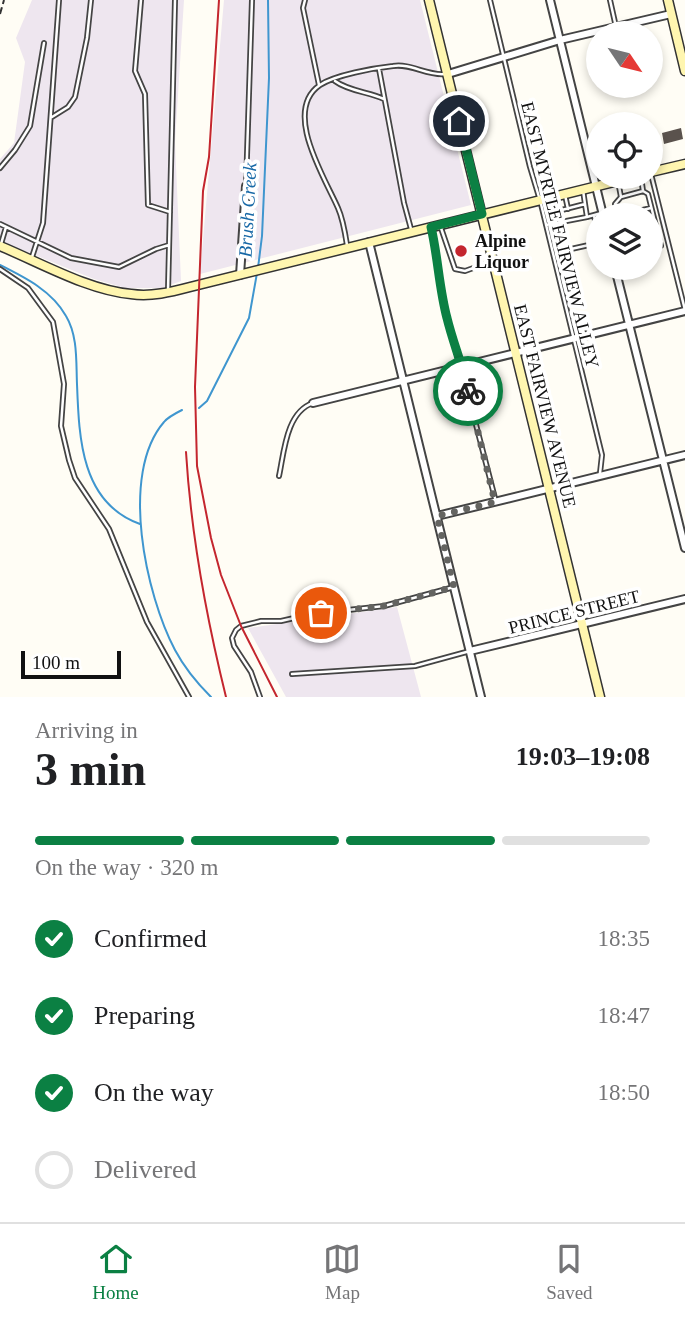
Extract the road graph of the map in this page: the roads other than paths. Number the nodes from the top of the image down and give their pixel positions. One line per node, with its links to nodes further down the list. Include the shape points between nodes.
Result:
1 (59, 0): 26 (lane)
2 (91, 0): 26 (lane, via 75,97)
3 (141, 0): 49 (lane, via 135,71 145,94 148,205)
4 (175, 0): 49 (lane)
5 (253, 0): 31 (lane)
6 (305, 0): 24 (lane)
7 (429, 0): 22 (street, EAST FAIRVIEW AVENUE)
8 (490, 0): 18 (lane, EAST MYRTLE FAIRVIEW ALLEY)
9 (550, 0): 16 (street)
10 (610, 0): 13 (lane)
11 (668, 0): 12 (street)
12 (671, 14): 14 (street); 19 (street)
13 (615, 21)
14 (641, 21)
15 (586, 34): 16 (street)
16 (560, 40): 18 (street); 27 (street)
17 (44, 43): 29 (lane, via 30,126)
18 (504, 57): 22 (street); 42 (lane, EAST MYRTLE FAIRVIEW ALLEY, via 530,167)
19 (684, 60): 21 (street)
20 (379, 69): 22 (lane, via 405,65); 23 (lane); 25 (lane)
21 (685, 71)
22 (448, 74): 51 (street, EAST FAIRVIEW AVENUE)
23 (334, 80): 24 (lane); 25 (lane)
24 (319, 85): 65 (lane, via 304,108 305,124 339,211)
25 (384, 99): 59 (lane)
26 (52, 117): 60 (lane)
27 (586, 145)
28 (685, 164): 30 (street)
29 (0, 168)
30 (663, 170)
31 (246, 186): 69 (street)
32 (586, 188): 33 (street)
33 (582, 189): 38 (street); 46 (lane)
34 (620, 189): 40 (lane)
35 (655, 189): 72 (lane)
36 (643, 191): 37 (lane); 45 (lane)
37 (636, 193): 39 (lane); 41 (lane)
38 (565, 194): 42 (street); 47 (lane)
39 (627, 195): 40 (lane); 43 (lane)
40 (621, 197): 44 (lane)
41 (637, 198)
42 (544, 199): 50 (lane); 51 (street); 56 (lane, EAST MYRTLE FAIRVIEW ALLEY)
43 (629, 201)
44 (616, 203)
45 (650, 203)
46 (585, 204): 47 (lane); 48 (lane)
47 (568, 209): 50 (lane)
48 (586, 210)
49 (170, 212): 62 (lane)
50 (554, 212): 53 (lane)
51 (482, 214): 55 (street); 67 (street, EAST FAIRVIEW AVENUE)
52 (586, 217): 53 (lane)
53 (556, 223): 56 (lane); 64 (lane, via 561,247)
54 (0, 224): 57 (lane)
55 (440, 225): 58 (street); 67 (lane, via 455,269 465,271)
56 (546, 225): 74 (lane, EAST MYRTLE FAIRVIEW ALLEY)
57 (6, 227): 60 (lane); 63 (lane)
58 (431, 227): 59 (street); 76 (lane, via 446,315)
59 (412, 232): 61 (street)
60 (38, 242): 62 (lane, via 71,258 119,267); 66 (lane)
61 (369, 243): 65 (street); 77 (street)
62 (169, 245): 71 (lane)
63 (0, 246): 66 (street)
64 (586, 246)
65 (347, 248): 69 (street)
66 (32, 259): 71 (street, via 118,292)
67 (494, 261): 75 (street, EAST FAIRVIEW AVENUE)
68 (0, 269): 92 (lane, via 28,288 53,322 64,384 61,426 75,478 108,528 147,622)
69 (243, 274): 71 (street)
70 (618, 280): 73 (street)
71 (167, 292)
72 (685, 310): 73 (street)
73 (628, 324): 74 (street); 80 (street)
74 (573, 339): 75 (street); 82 (lane, EAST MYRTLE FAIRVIEW ALLEY, via 602,455)
75 (516, 354): 76 (street); 83 (street, EAST FAIRVIEW AVENUE)
76 (463, 367): 77 (street); 84 (lane)
77 (403, 381): 78 (street); 85 (street)
78 (313, 403): 81 (lane, via 303,407 295,419)
79 (685, 455): 80 (street)
80 (662, 461): 82 (street); 86 (street)
81 (279, 476)
82 (599, 477): 83 (street)
83 (548, 489): 84 (street); 89 (street, EAST FAIRVIEW AVENUE)
84 (495, 502): 85 (street)
85 (437, 516): 87 (street)
86 (685, 548)
87 (454, 587): 90 (street); 93 (lane, via 384,606 241,626 232,638 234,646)
88 (685, 599): 89 (street, PRINCE STREET)
89 (582, 625): 90 (street, PRINCE STREET); 95 (street, EAST FAIRVIEW AVENUE)
90 (470, 651): 91 (lane, via 415,666); 94 (street)
91 (292, 674)
92 (189, 697)
93 (260, 697)
94 (481, 697)
95 (600, 697)

